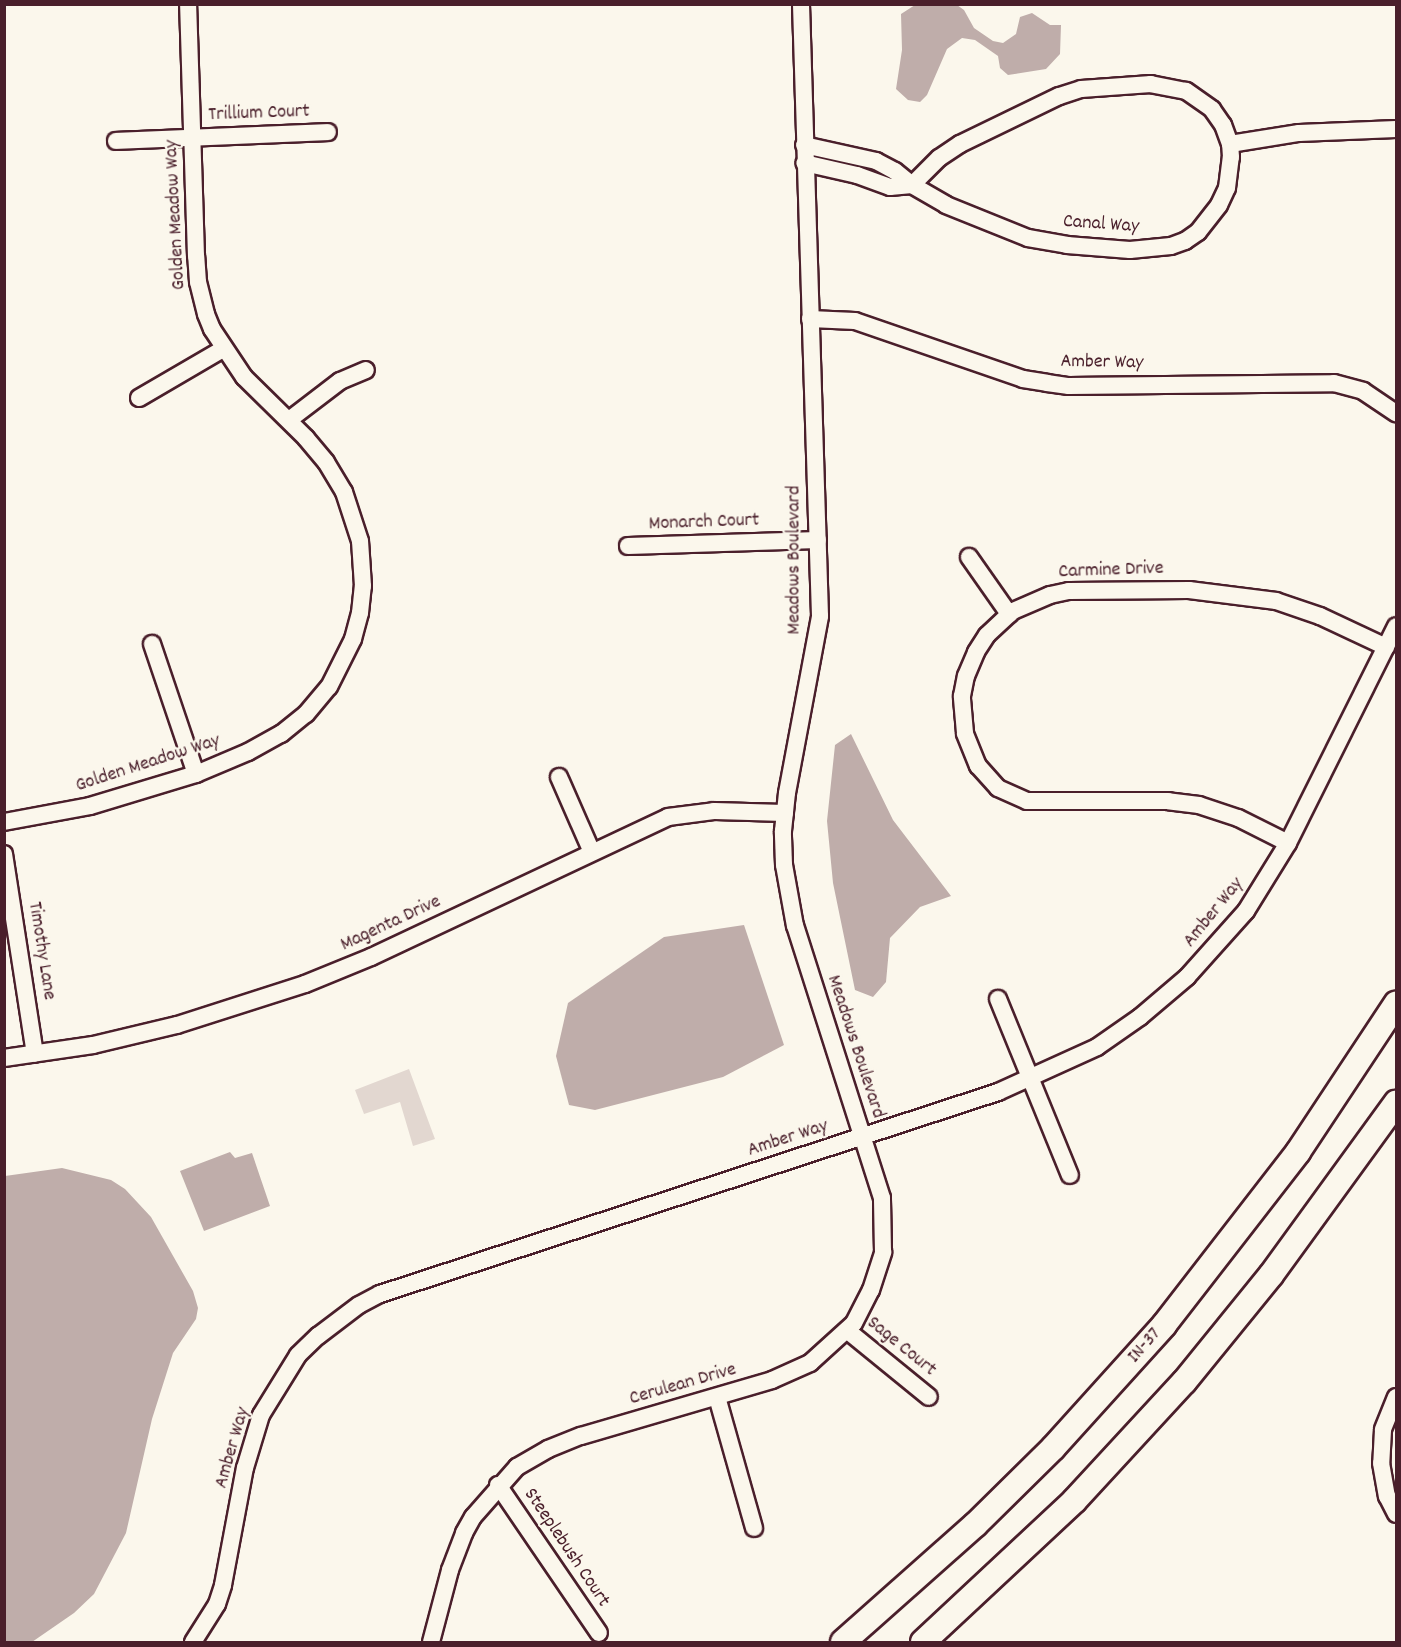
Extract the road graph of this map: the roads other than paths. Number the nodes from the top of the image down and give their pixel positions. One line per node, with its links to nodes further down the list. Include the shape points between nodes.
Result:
1 (188, 4): 5 (street, Golden Meadow Way)
2 (801, 4): 8 (street, Meadows Boulevard)
3 (1396, 129): 7 (street, via 1299,133)
4 (328, 132): 5 (street, Trillium Court)
5 (192, 137): 6 (street, Trillium Court); 12 (street, Golden Meadow Way, via 198,282 206,314)
6 (116, 141)
7 (1230, 144): 10 (street, Canal Way, via 1212,109 1186,91 1152,84 1103,86 1059,96 960,144); 10 (street, Canal Way, via 1227,188 1210,220 1185,241 1155,249 1098,248 1028,238 946,205)
8 (804, 145): 9 (street, Meadows Boulevard); 10 (street, Canal Way, via 876,161)
9 (804, 163): 10 (street, Canal Way, via 890,187); 11 (street, Meadows Boulevard)
10 (912, 185)
11 (810, 319): 15 (street, Amber Way, via 855,321 1023,379 1047,383 1070,386 1319,382 1364,391); 17 (street, Meadows Boulevard)
12 (223, 349): 14 (street); 16 (street, Golden Meadow Way, via 244,377)
13 (366, 369): 16 (street, via 340,381)
14 (139, 398)
15 (1396, 413)
16 (289, 420): 24 (street, Golden Meadow Way, via 326,462 355,519 363,586 353,639 329,687 306,714 273,739)
17 (818, 540): 18 (street, Monarch Court); 26 (street, Meadows Boulevard, via 818,634)
18 (628, 546)
19 (969, 558): 20 (street)
20 (1009, 614): 23 (street, Carmine Drive, via 1030,602 1069,591 1189,590 1276,601); 28 (street, Carmine Drive, via 976,652 962,696 962,716 971,751 998,789 1027,801 1191,803 1238,818)
21 (1396, 626): 23 (street, Amber Way)
22 (152, 644): 24 (street)
23 (1386, 646): 28 (street, Amber Way)
24 (196, 774): 27 (street, Golden Meadow Way, via 90,806)
25 (559, 777): 29 (street)
26 (785, 813): 29 (street, Magenta Drive, via 714,811 668,817); 37 (street, Meadows Boulevard, via 788,899)
27 (4, 822)
28 (1288, 843): 35 (street, Amber Way, via 1246,911 1187,977 1097,1047)
29 (592, 852): 33 (street, Magenta Drive, via 371,957 305,984 177,1025)
30 (4, 854): 33 (street, Timothy Lane)
31 (998, 999): 35 (street)
32 (1396, 1004): 49 (highway, IN-37, via 1298,1152 1148,1343 1053,1448 975,1525)
33 (35, 1054): 34 (street, Magenta Drive)
34 (4, 1058)
35 (1029, 1079): 37 (street, Amber Way); 38 (street)
36 (1396, 1103): 50 (highway, via 1272,1275 1184,1382 1074,1501)
37 (862, 1137): 39 (street, Cerulean Drive, via 882,1198 884,1243 871,1290); 47 (street, Amber Way, via 380,1294 339,1318 298,1355 261,1415 245,1468 224,1585)
38 (1070, 1175)
39 (848, 1331): 40 (street, Cerulean Drive, via 810,1363); 41 (street, Sage Court)
40 (717, 1397): 43 (street, Cerulean Drive, via 548,1449 517,1467); 45 (street)
41 (929, 1397)
42 (1396, 1397): 44 (street, via 1383,1430 1381,1463 1387,1496)
43 (498, 1485): 46 (street, Steeplebush Court); 48 (street, Cerulean Drive, via 473,1517 457,1548)
44 (1396, 1514)
45 (754, 1528)
46 (599, 1633)
47 (193, 1642)
48 (431, 1642)
49 (843, 1642)
50 (923, 1642)

